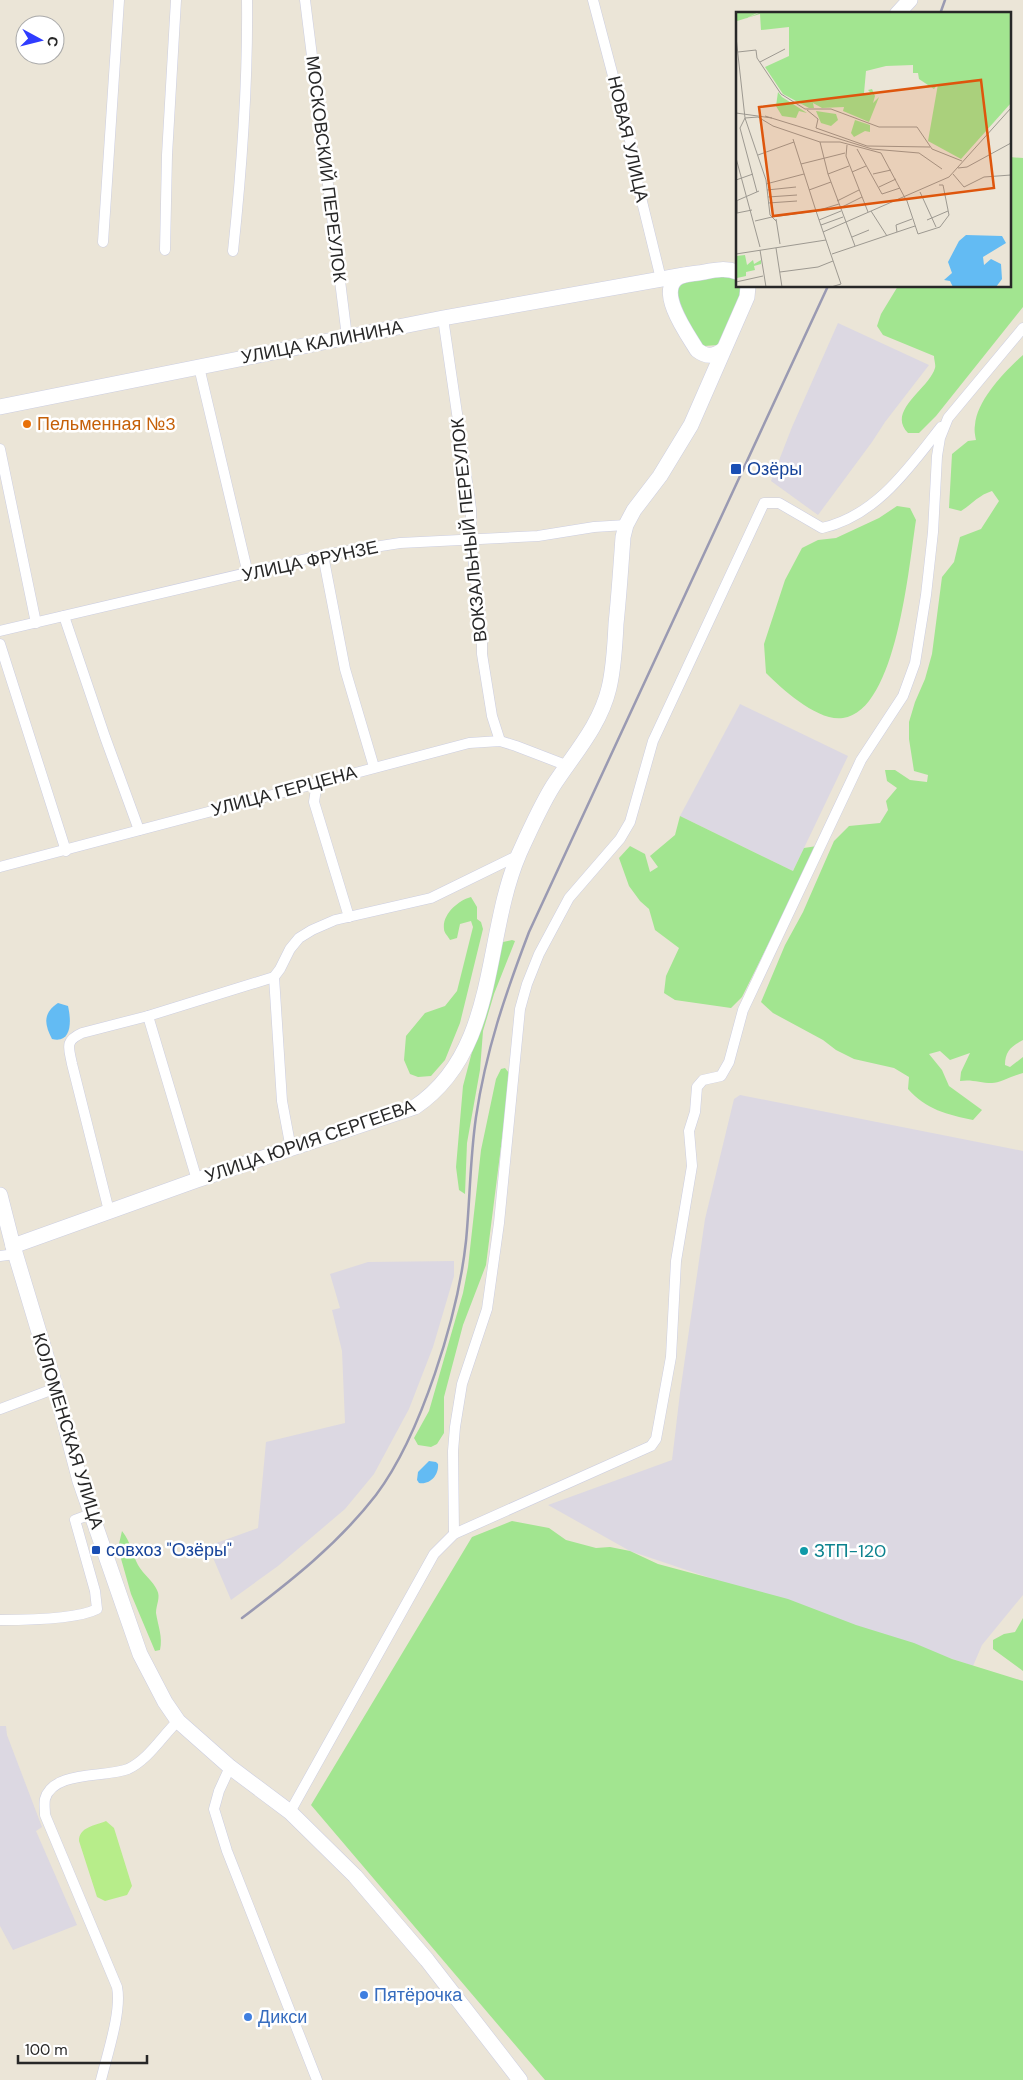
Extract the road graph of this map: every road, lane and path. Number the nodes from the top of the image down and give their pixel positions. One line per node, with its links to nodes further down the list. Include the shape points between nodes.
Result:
1 (119, 0): 8 (street)
2 (176, 0): 9 (street)
3 (247, 0): 10 (street, via 247,61)
4 (305, 0): 19 (street, МОСКОВСКИЙ ПЕРЕУЛОК)
5 (593, 0): 13 (street, НОВАЯ УЛИЦА, via 632,148)
6 (910, 0): 7 (street)
7 (899, 12)
8 (103, 242)
9 (165, 250)
10 (234, 251)
11 (736, 272): 12 (street, УЛИЦА КАЛИНИНА, via 724,269)
12 (684, 275): 13 (street, УЛИЦА КАЛИНИНА); 16 (street, via 671,286)
13 (661, 279): 14 (street, УЛИЦА КАЛИНИНА)
14 (645, 282): 16 (street, via 660,286); 17 (street, УЛИЦА КАЛИНИНА)
15 (749, 290): 21 (street, УЛИЦА ЮРИЯ СЕРГЕЕВА)
16 (671, 303): 20 (street)
17 (444, 318): 19 (street, УЛИЦА КАЛИНИНА); 28 (street, ВОКЗАЛЬНЫЙ ПЕРЕУЛОК, via 470,509)
18 (1023, 328): 25 (street)
19 (347, 337): 22 (street, УЛИЦА КАЛИНИНА)
20 (697, 350): 21 (street, via 713,356); 23 (street, via 703,370)
21 (723, 350): 23 (street, УЛИЦА ЮРИЯ СЕРГЕЕВА)
22 (199, 367): 24 (street, УЛИЦА КАЛИНИНА); 30 (street)
23 (699, 406): 27 (street, УЛИЦА ЮРИЯ СЕРГЕЕВА, via 673,454)
24 (0, 407)
25 (948, 418): 54 (street, via 937,456 933,532 915,663 903,696 860,760 743,1010 729,1062 721,1076 703,1080 697,1087 696,1107 688,1131 692,1166 676,1261 671,1357 656,1439 651,1446); 54 (street, via 888,490 858,515 839,524 822,528 779,503 764,503 653,741 630,822 620,839 569,898 539,954 520,1009 499,1223 487,1309 462,1384 455,1427)
26 (0, 449): 32 (street)
27 (626, 525): 28 (street, УЛИЦА ФРУНЗЕ); 36 (street, УЛИЦА ЮРИЯ СЕРГЕЕВА, via 609,688 595,724)
28 (471, 540): 29 (street, УЛИЦА ФРУНЗЕ, via 400,544); 35 (street, ВОКЗАЛЬНЫЙ ПЕРЕУЛОК, via 482,654 492,716)
29 (323, 555): 30 (street, УЛИЦА ФРУНЗЕ); 37 (street, via 345,669)
30 (248, 574): 31 (street, УЛИЦА ФРУНЗЕ)
31 (64, 616): 32 (street, УЛИЦА ФРУНЗЕ); 39 (street)
32 (36, 623): 33 (street, УЛИЦА ФРУНЗЕ)
33 (0, 631)
34 (0, 644): 40 (street)
35 (500, 741): 36 (street, УЛИЦА ГЕРЦЕНА); 37 (street, УЛИЦА ГЕРЦЕНА, via 469,743)
36 (568, 766): 41 (street, УЛИЦА ЮРИЯ СЕРГЕЕВА, via 553,787)
37 (374, 767): 38 (street, УЛИЦА ГЕРЦЕНА)
38 (316, 782): 39 (street, УЛИЦА ГЕРЦЕНА); 43 (street, via 314,802)
39 (140, 830): 40 (street, УЛИЦА ГЕРЦЕНА)
40 (66, 850): 42 (street, УЛИЦА ГЕРЦЕНА)
41 (518, 855): 43 (street, via 431,898); 46 (street, УЛИЦА ЮРИЯ СЕРГЕЕВА, via 480,1010 468,1046 453,1072 431,1097 415,1107)
42 (0, 867)
43 (349, 917): 44 (street, via 299,938)
44 (274, 977): 45 (street); 46 (street, via 282,1101)
45 (148, 1016): 47 (street); 49 (street, via 82,1033 72,1037 68,1045)
46 (291, 1148): 47 (street, УЛИЦА ЮРИЯ СЕРГЕЕВА)
47 (197, 1180): 49 (street, УЛИЦА ЮРИЯ СЕРГЕЕВА)
48 (0, 1195): 50 (street, КОЛОМЕНСКАЯ УЛИЦА)
49 (109, 1211): 50 (street, УЛИЦА ЮРИЯ СЕРГЕЕВА)
50 (9, 1252): 51 (street, КОЛОМЕНСКАЯ УЛИЦА)
51 (56, 1388): 52 (street); 53 (street, КОЛОМЕНСКАЯ УЛИЦА)
52 (0, 1409)
53 (91, 1514): 55 (street, via 75,1520 95,1591 96,1609 73,1615); 56 (street, КОЛОМЕНСКАЯ УЛИЦА, via 140,1654 156,1687)
54 (454, 1534): 58 (street, via 434,1554)
55 (0, 1620)
56 (178, 1720): 57 (street, КОЛОМЕНСКАЯ УЛИЦА); 59 (street, via 151,1752 128,1768 61,1781 45,1800 45,1815 104,1954 118,1996)
57 (230, 1767): 58 (street, КОЛОМЕНСКАЯ УЛИЦА); 60 (street, via 214,1809 227,1851)
58 (290, 1812): 61 (street, КОЛОМЕНСКАЯ УЛИЦА, via 387,1912)
59 (101, 2080)
60 (318, 2080)
61 (520, 2080)

